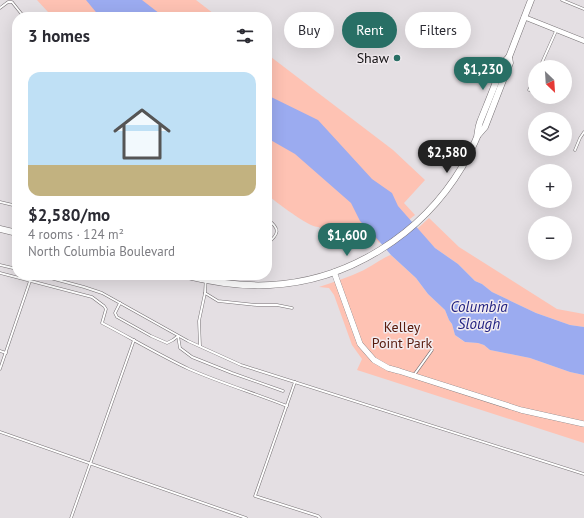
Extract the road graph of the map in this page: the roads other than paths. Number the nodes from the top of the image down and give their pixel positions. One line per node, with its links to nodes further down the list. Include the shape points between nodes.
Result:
1 (531, 0): 6 (main road)
2 (562, 0): 4 (lane)
3 (0, 8): 5 (lane, via 12,2)
4 (584, 9)
5 (20, 12)
6 (524, 18): 7 (street); 20 (main road, via 509,57 510,63 484,127 442,196 401,236 367,258)
7 (557, 30): 8 (street); 9 (lane)
8 (584, 41)
9 (543, 60)
10 (584, 132): 11 (lane)
11 (575, 150)
12 (0, 202): 13 (lane)
13 (12, 205)
14 (272, 223): 17 (lane, via 277,231 276,237)
15 (0, 229): 16 (main road)
16 (12, 232)
17 (272, 240)
18 (0, 265): 19 (lane)
19 (12, 268)
20 (334, 272): 26 (main road, via 300,281 270,285 239,285); 38 (street, via 356,335 365,350 381,364)
21 (0, 273): 22 (lane)
22 (12, 276)
23 (26, 280): 27 (lane)
24 (57, 280): 29 (lane, via 94,290)
25 (206, 280): 28 (lane)
26 (215, 280)
27 (30, 281): 32 (lane, via 92,297 106,310 102,323); 36 (lane)
28 (205, 293): 30 (lane, via 218,301); 33 (lane, via 199,321)
29 (120, 303): 31 (lane); 31 (lane, via 115,313 117,317 167,343)
30 (292, 308)
31 (178, 336): 33 (lane); 40 (lane, via 180,348 192,357)
32 (134, 340): 41 (lane, via 188,368); 44 (lane)
33 (200, 346): 39 (lane, via 241,364)
34 (432, 350): 38 (lane)
35 (0, 351): 36 (lane)
36 (6, 353): 37 (lane)
37 (0, 369)
38 (413, 376): 42 (street, via 521,410)
39 (295, 382): 41 (lane); 45 (lane)
40 (283, 391)
41 (287, 406): 46 (lane, via 255,496)
42 (584, 424)
43 (0, 432): 44 (lane)
44 (90, 464): 47 (lane); 48 (lane)
45 (584, 474)
46 (319, 517)
47 (71, 518)
48 (246, 518)

